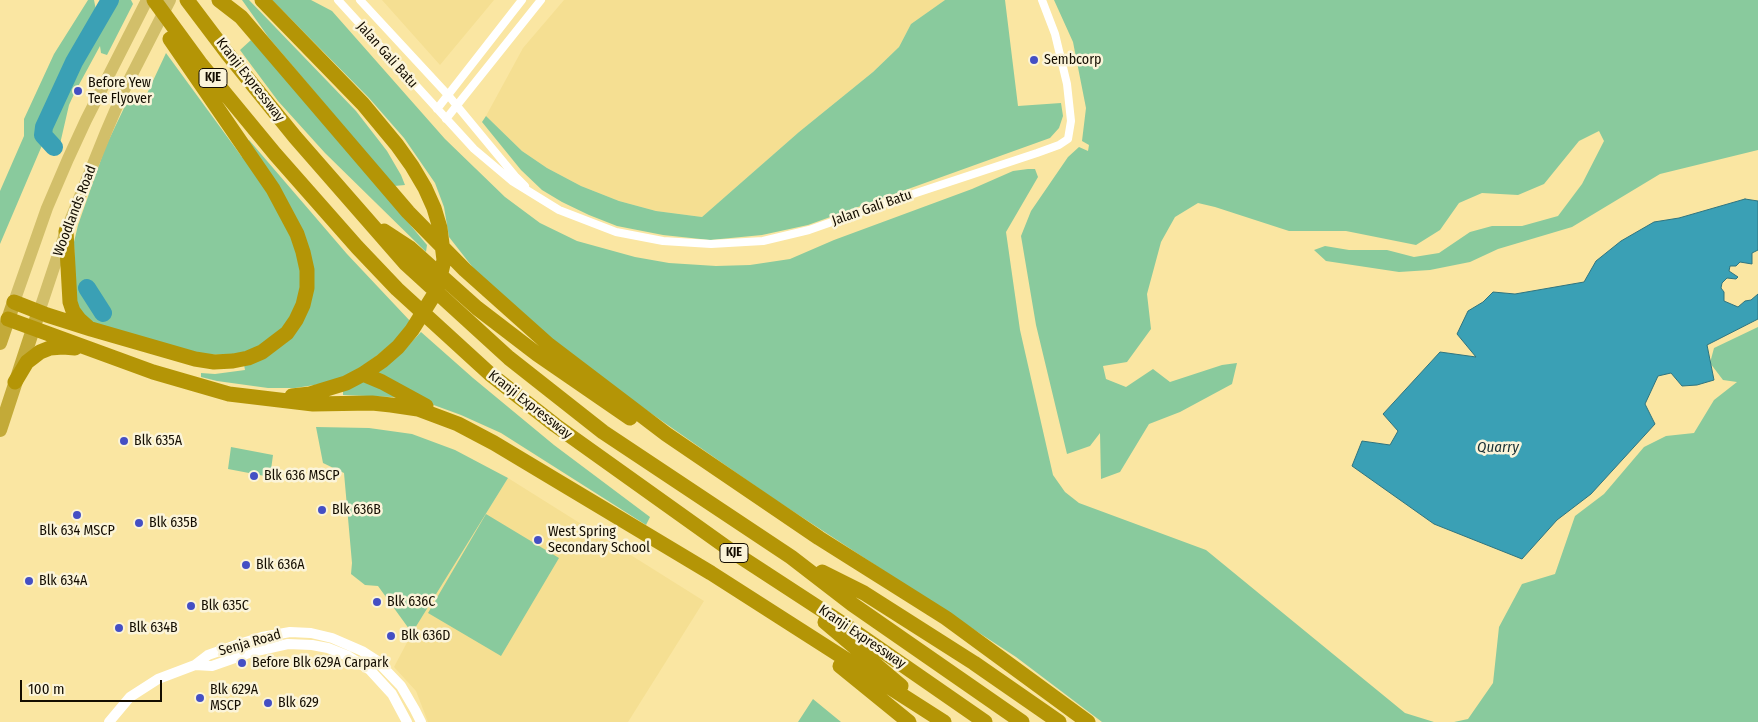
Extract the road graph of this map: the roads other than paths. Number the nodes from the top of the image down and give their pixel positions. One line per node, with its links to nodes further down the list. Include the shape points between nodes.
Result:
1 (146, 0): 21 (main road, Woodlands Road, via 68,159); 25 (highway, via 253,158 289,218 307,270 305,296 296,320 286,334 262,352 233,361 195,359)
2 (154, 0): 35 (highway, Kranji Expressway / KJE, via 200,63 275,154 397,289 490,374 555,425)
3 (170, 0): 20 (main road, Woodlands Road, via 124,90)
4 (187, 0): 19 (highway, Kranji Expressway / KJE, via 295,137)
5 (219, 0): 13 (highway)
6 (235, 0): 13 (highway)
7 (262, 0): 29 (highway, via 363,104 397,144 434,208 444,260 437,290 398,347)
8 (338, 0): 16 (street, Jalan Gali Batu)
9 (360, 0): 14 (street, Jalan Gali Batu)
10 (522, 0): 14 (street)
11 (541, 0): 15 (street)
12 (1042, 0): 18 (street, Jalan Gali Batu, via 1068,84 1071,120 1068,139 1052,148 809,230 763,241 710,244 663,241 616,232 559,210)
13 (241, 17): 27 (highway, via 408,212)
14 (448, 96): 15 (street, Jalan Gali Batu); 16 (street)
15 (457, 106): 17 (street); 18 (street, Jalan Gali Batu, via 515,176)
16 (437, 109): 17 (street, Jalan Gali Batu)
17 (446, 119): 18 (street, Jalan Gali Batu, via 474,149 512,181)
18 (536, 196)
19 (371, 222): 27 (highway, via 410,248 477,308); 34 (highway, Kranji Expressway / KJE, via 406,264 509,358 603,432)
20 (66, 231): 22 (main road, Woodlands Road); 25 (highway, via 70,302 79,319)
21 (14, 302): 22 (highway); 23 (highway, Woodlands Road)
22 (39, 312): 24 (highway, Woodlands Road); 25 (highway)
23 (8, 319): 24 (highway); 26 (highway, Woodlands Road)
24 (34, 328): 28 (highway); 30 (highway, Woodlands Road)
25 (91, 329)
26 (0, 343)
27 (543, 350): 46 (highway, via 819,538 946,618)
28 (101, 354): 30 (highway, via 68,347 50,348 27,362); 31 (highway, via 192,385)
29 (363, 374): 31 (highway, via 310,394); 32 (highway)
30 (15, 382): 33 (highway, Woodlands Road)
31 (266, 399): 32 (highway, via 313,404 391,404 418,409)
32 (458, 424): 36 (highway, via 711,573)
33 (0, 430)
34 (791, 557): 38 (highway, via 864,593); 45 (highway, KJE, via 859,610)
35 (778, 582): 43 (highway); 44 (highway, Kranji Expressway / KJE)
36 (784, 621): 42 (highway); 43 (highway)
37 (195, 665): 39 (street, Senja Road, via 142,688); 40 (street, Senja Road, via 212,666 288,644 328,648 370,670 400,705); 41 (street, Senja Road, via 208,655 276,633 301,632 332,638 376,660 401,686)
38 (1057, 720)
39 (109, 722)
40 (407, 722)
41 (420, 722)
42 (909, 722)
43 (944, 722)
44 (985, 722)
45 (1022, 722)
46 (1088, 722)

